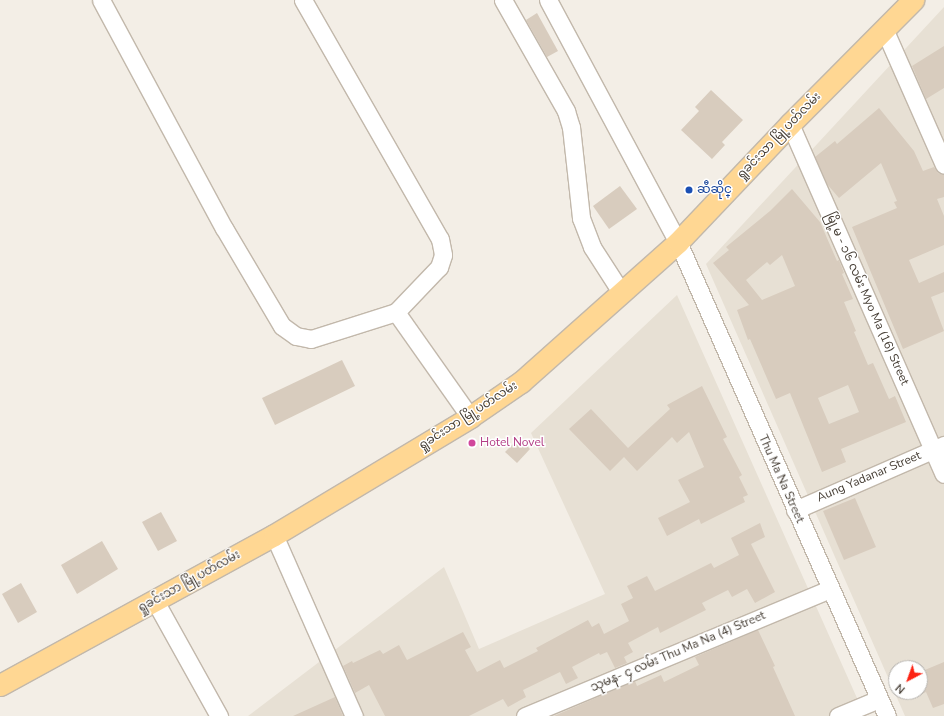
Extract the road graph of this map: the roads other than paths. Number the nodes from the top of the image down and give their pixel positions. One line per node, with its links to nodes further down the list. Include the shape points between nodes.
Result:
1 (101, 0): 11 (street, via 224,228 282,326 296,336 311,340)
2 (303, 0): 11 (street, via 440,239 443,255 439,268)
3 (503, 0): 10 (street, via 566,111 571,127 581,218 592,247)
4 (548, 0): 9 (street, Thu Ma Na Street)
5 (914, 0): 6 (main road, ရှုခင်းသာ မြို့ပတ်လမ်း)
6 (885, 31): 7 (main road, ရှုခင်းသာ မြို့ပတ်လမ်း); 8 (street)
7 (790, 124): 9 (main road, ရှုခင်းသာ မြို့ပတ်လမ်း); 13 (street, မြို့မ - ၁၆ လမ်း Myo Ma (16) Street)
8 (944, 165)
9 (678, 242): 10 (main road, ရှုခင်းသာ မြို့ပတ်လမ်း); 15 (street, Thu Ma Na Street)
10 (621, 292): 12 (main road, ရှုခင်းသာ မြို့ပတ်လမ်း, via 521,382)
11 (396, 312): 12 (street)
12 (470, 417): 16 (main road, ရှုခင်းသာ မြို့ပတ်လမ်း)
13 (939, 447): 14 (street, မြို့မ - ၁၆ လမ်း Myo Ma (16) Street); 15 (street, Aung Yadanar Street)
14 (944, 474)
15 (795, 510): 17 (street, Thu Ma Na Street)
16 (274, 535): 18 (main road, ရှုခင်းသာ မြို့ပတ်လမ်း); 22 (street)
17 (830, 589): 20 (street, Thu Ma Na Street); 23 (street, သုမန- ၄ လမ်း Thu Ma Na (4) Street)
18 (155, 601): 19 (main road, ရှုခင်းသာ မြို့ပတ်လမ်း); 21 (street)
19 (0, 685)
20 (879, 698): 24 (street); 25 (street, Thu Ma Na Street)
21 (219, 716)
22 (354, 716)
23 (525, 716)
24 (838, 716)
25 (887, 716)

